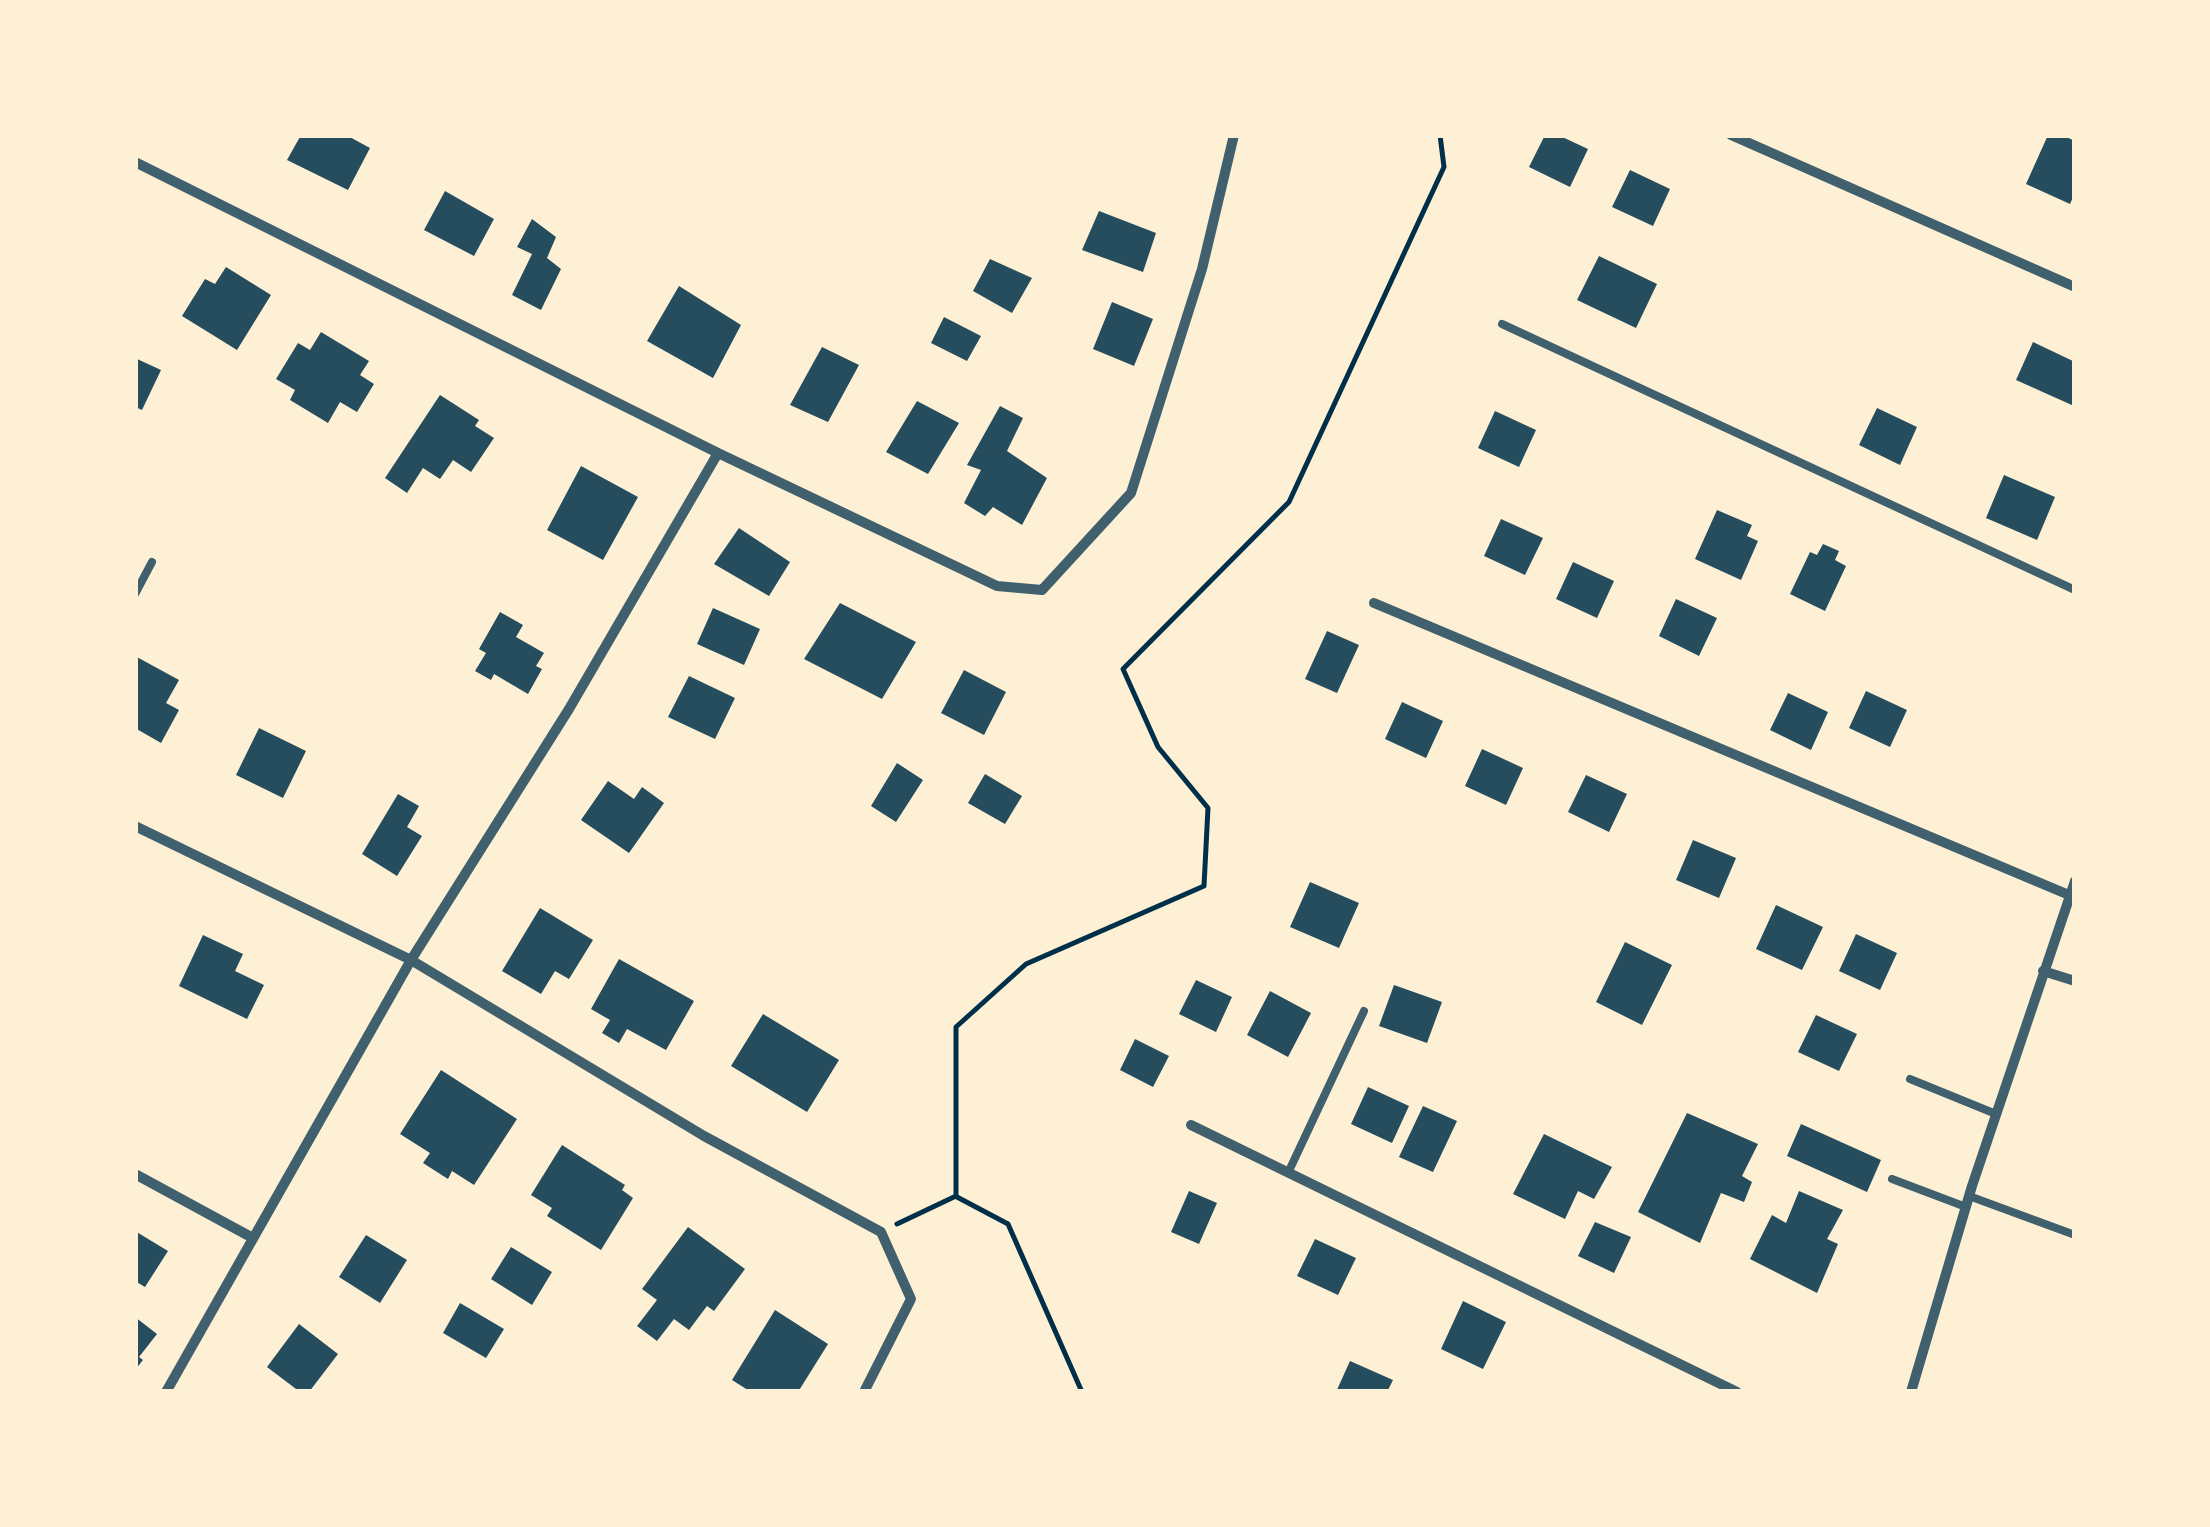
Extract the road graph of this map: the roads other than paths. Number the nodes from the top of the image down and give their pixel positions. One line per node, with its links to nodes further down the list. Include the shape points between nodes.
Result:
1 (1234, 135): 6 (street, via 1202,269 1131,493 1042,590 997,586)
2 (1732, 135): 4 (street)
3 (135, 162): 6 (street)
4 (2075, 287)
5 (1502, 324): 8 (lane)
6 (718, 453): 14 (street, via 569,709)
7 (152, 562): 9 (lane)
8 (2075, 590)
9 (135, 594)
10 (1374, 603): 13 (street)
11 (135, 826): 14 (street)
12 (2075, 881): 13 (street)
13 (2068, 895): 15 (street)
14 (410, 960): 26 (street); 28 (street, via 704,1136 880,1232 911,1299)
15 (2043, 970): 16 (street); 19 (street)
16 (2075, 981)
17 (1364, 1011): 21 (lane)
18 (1910, 1079): 19 (lane)
19 (1996, 1114): 24 (street)
20 (1192, 1126): 21 (street)
21 (1288, 1173): 29 (street)
22 (135, 1174): 26 (street)
23 (1892, 1179): 24 (lane)
24 (1968, 1202): 25 (lane); 30 (street)
25 (2075, 1235)
26 (251, 1237): 27 (street)
27 (166, 1392)
28 (864, 1392)
29 (1737, 1392)
30 (1911, 1392)

